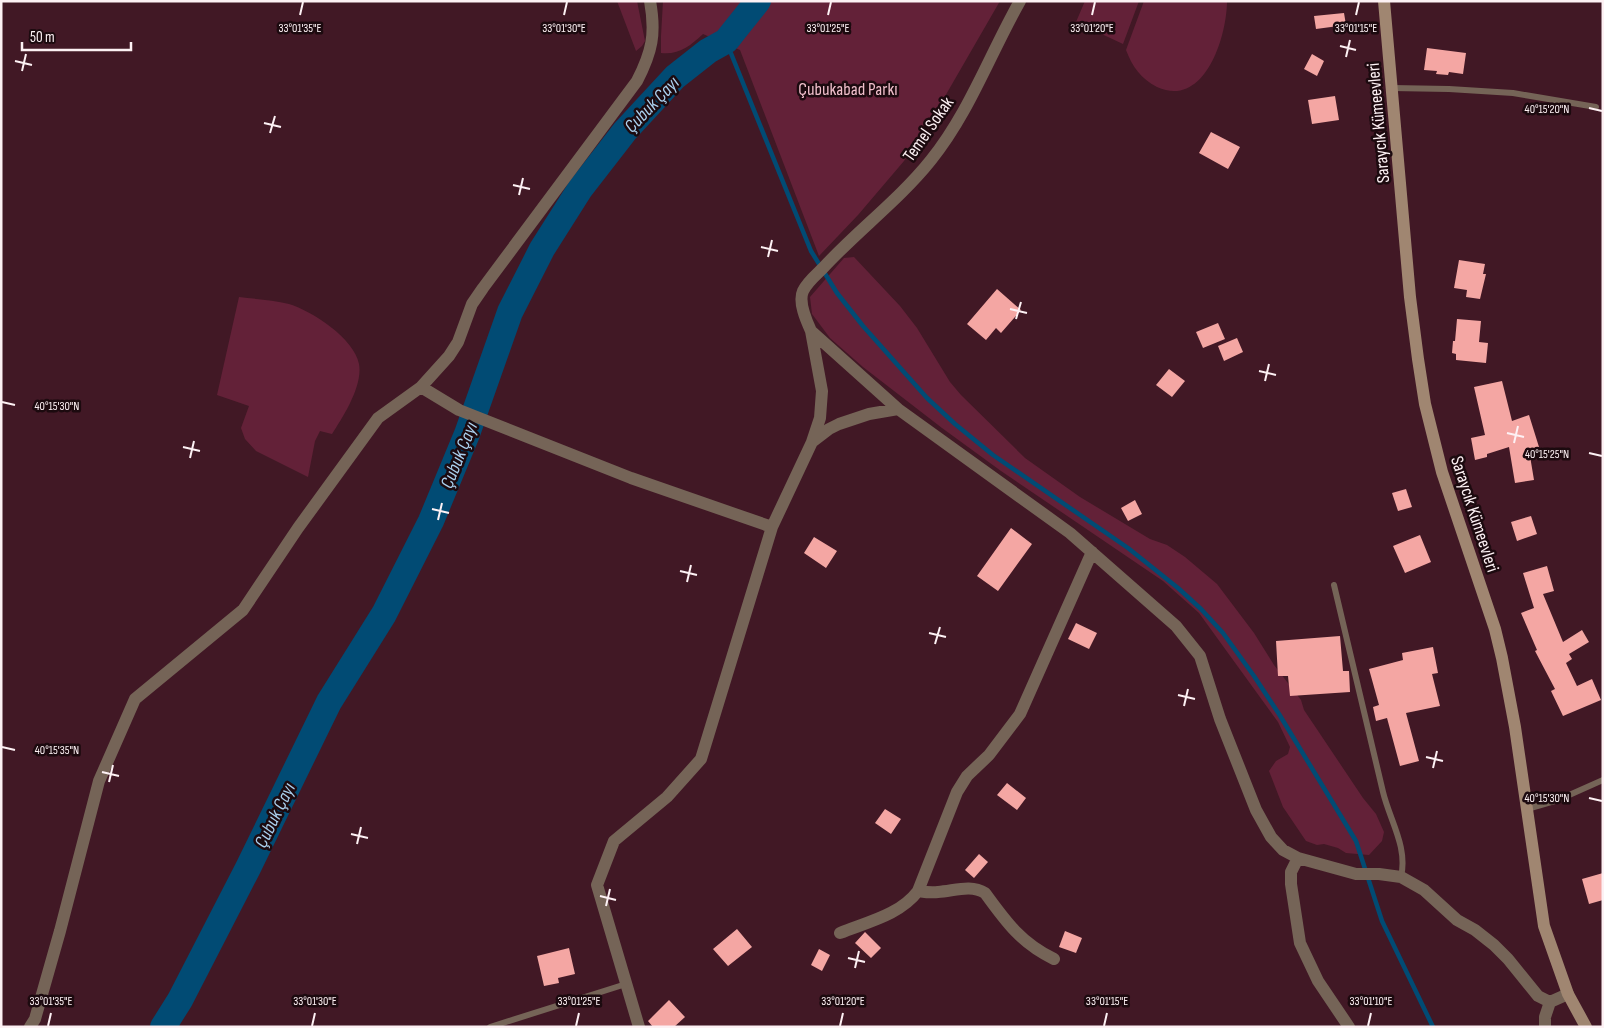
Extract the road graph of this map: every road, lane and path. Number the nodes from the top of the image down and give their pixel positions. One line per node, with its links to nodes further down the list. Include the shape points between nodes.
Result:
1 (650, 1): 7 (street, via 653,42 645,66 483,288 472,304 458,342)
2 (1020, 1): 6 (street, Temel Sokak, via 945,142 923,169 835,254 804,290 802,302)
3 (1384, 1): 4 (main road, Saraycık Kümeevleri)
4 (1392, 88): 5 (lane, via 1513,93); 14 (main road, Saraycık Kümeevleri, via 1410,298 1425,404 1442,472 1495,629 1516,727)
5 (1596, 107)
6 (811, 330): 8 (street); 9 (street, via 822,391 820,418)
7 (421, 387): 10 (street, via 459,410 631,478); 23 (street, via 378,418 243,610 134,699 99,781 60,931)
8 (898, 409): 9 (street, via 838,424); 11 (street)
9 (812, 442): 10 (street)
10 (772, 528): 20 (street, via 701,759 666,797 614,842 597,885)
11 (1092, 552): 15 (street, via 1176,626 1200,656 1220,719 1256,810 1271,837); 17 (street, via 1020,714 957,792)
12 (1334, 585): 16 (lane, via 1384,795 1401,846)
13 (1603, 780): 14 (lane, via 1558,800)
14 (1527, 809): 21 (main road, Saraycık Kümeevleri, via 1544,926)
15 (1298, 858): 16 (street, via 1356,874); 26 (street, via 1291,884 1300,943 1318,981)
16 (1401, 877): 22 (street, via 1424,890 1456,920 1494,945 1538,996)
17 (918, 891): 18 (street, via 900,908); 19 (street, via 980,890 1020,937)
18 (840, 933)
19 (1054, 960)
20 (626, 984): 24 (lane); 25 (street)
21 (1568, 994): 22 (street); 28 (main road, Saraycık Kümeevleri)
22 (1550, 1002): 27 (street)
23 (30, 1027)
24 (490, 1027)
25 (639, 1027)
26 (1349, 1027)
27 (1545, 1027)
28 (1586, 1027)

